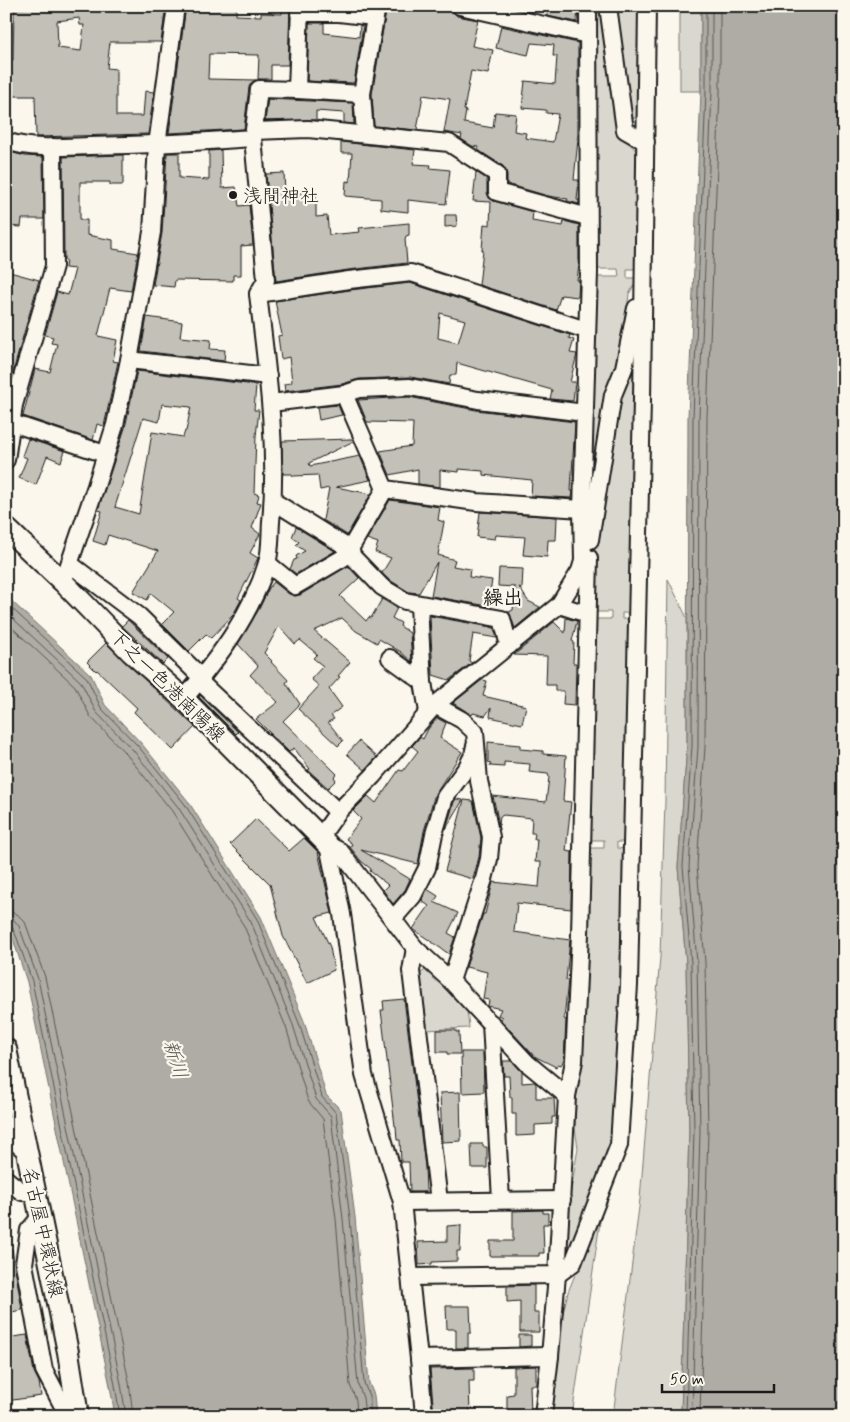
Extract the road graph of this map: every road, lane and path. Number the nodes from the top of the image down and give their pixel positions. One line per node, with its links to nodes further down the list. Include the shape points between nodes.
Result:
1 (176, 6): 16 (street)
2 (460, 6): 9 (street)
3 (588, 6): 9 (street)
4 (608, 6): 15 (street, via 625,130)
5 (647, 6): 15 (street)
6 (339, 9): 7 (street); 8 (street)
7 (299, 10): 10 (street)
8 (376, 12): 11 (street)
9 (588, 35): 18 (street)
10 (297, 90): 11 (street); 13 (street, via 259,89)
11 (362, 94): 12 (street)
12 (365, 133): 13 (street, via 308,128); 18 (street, via 449,143 498,174 497,192)
13 (254, 134): 16 (street); 19 (street, via 266,280)
14 (6, 141): 17 (street, via 20,146)
15 (646, 142): 20 (street)
16 (156, 145): 17 (street); 22 (street, via 152,232)
17 (53, 147): 27 (street, via 54,266 22,374)
18 (588, 217): 21 (street)
19 (258, 294): 21 (street, via 411,272); 23 (street)
20 (643, 298): 34 (street, via 635,309 624,368 613,395); 66 (street, via 632,902 620,1145 573,1263)
21 (586, 330): 26 (street)
22 (129, 360): 23 (street); 28 (street, via 115,425)
23 (268, 376): 25 (street)
24 (344, 394): 25 (street); 26 (street, via 359,389 410,387 478,400); 30 (street)
25 (271, 402): 31 (street)
26 (585, 413): 32 (street)
27 (12, 423): 28 (street); 29 (street)
28 (105, 454): 38 (street)
29 (6, 460)
30 (386, 489): 32 (street, via 476,502); 35 (street)
31 (273, 500): 35 (street); 37 (street)
32 (582, 509): 36 (street)
33 (6, 528): 38 (main road, 下之一色港南陽線)
34 (590, 543): 36 (street); 41 (street)
35 (350, 549): 37 (street, via 343,558 295,586); 39 (street, via 353,557 382,587 405,601)
36 (583, 561): 40 (street)
37 (267, 563): 44 (street, via 254,599)
38 (67, 573): 44 (street, via 139,616); 46 (main road, 下之一色港南陽線, via 132,652)
39 (419, 605): 42 (street, via 502,619); 45 (street)
40 (559, 605): 41 (street); 42 (street)
41 (587, 614): 56 (street, via 580,944 574,1061)
42 (509, 646): 47 (street)
43 (390, 658): 45 (street)
44 (201, 679): 46 (street); 49 (street)
45 (423, 682): 47 (street)
46 (184, 699): 50 (main road, 下之一色港南陽線)
47 (431, 709): 48 (street, via 462,720 475,732); 49 (street)
48 (476, 739): 51 (street, via 467,767 445,797 427,868 413,896); 53 (street, via 491,837 489,859)
49 (338, 812): 50 (street)
50 (324, 841): 51 (street, via 340,851); 64 (street, via 342,914 364,1075)
51 (393, 919): 52 (street)
52 (414, 948): 53 (street); 63 (street, via 411,971)
53 (451, 981): 54 (street)
54 (491, 1024): 56 (street, via 527,1063); 61 (street)
55 (6, 1049): 58 (main road, 名古屋中環状線)
56 (566, 1096): 62 (street)
57 (6, 1124): 58 (street, via 10,1138)
58 (28, 1153): 60 (main road, 名古屋中環状線)
59 (6, 1179): 60 (street, via 22,1192)
60 (36, 1193): 65 (main road, 名古屋中環状線)
61 (501, 1200): 62 (street); 63 (street)
62 (562, 1200): 66 (street)
63 (439, 1201): 64 (street)
64 (402, 1202): 67 (street)
65 (40, 1216): 70 (main road, 名古屋中環状線); 70 (street, via 29,1230 24,1264 44,1370 67,1414)
66 (557, 1275): 67 (street); 68 (street)
67 (411, 1277): 69 (street)
68 (550, 1356): 69 (street); 72 (street)
69 (420, 1358): 71 (street)
70 (78, 1415)
71 (424, 1416)
72 (543, 1416)

